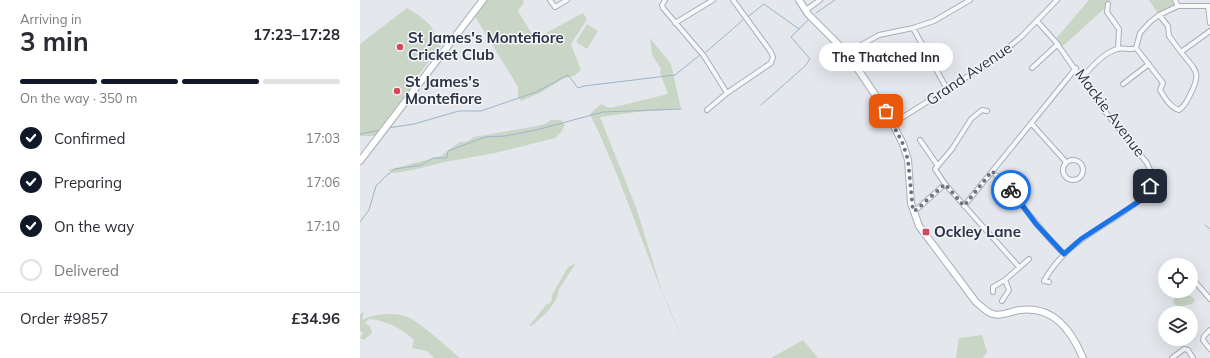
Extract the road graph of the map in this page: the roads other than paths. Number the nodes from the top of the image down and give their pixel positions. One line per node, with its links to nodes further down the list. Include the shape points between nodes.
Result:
1 (483, 0): 39 (street)
2 (550, 0): 3 (street, via 555,7)
3 (567, 0)
4 (665, 0): 18 (street, via 663,8)
5 (714, 0): 18 (street)
6 (732, 0): 33 (street, via 771,52 772,57 771,63)
7 (799, 0): 15 (street)
8 (820, 0): 15 (street)
9 (970, 0): 20 (street, via 934,21)
10 (1057, 0): 17 (street, Grand Avenue)
11 (1176, 0): 13 (street)
12 (1108, 4): 24 (street, via 1107,12 1119,29)
13 (1178, 6): 14 (street); 16 (street)
14 (1209, 6): 19 (street)
15 (806, 10): 26 (street)
16 (1159, 16): 23 (street, via 1140,33); 25 (street, via 1168,26 1169,36)
17 (1037, 21): 22 (street, Mackie Avenue); 32 (street, Grand Avenue, via 992,61)
18 (675, 23): 33 (street, via 704,56)
19 (1210, 23)
20 (913, 28): 26 (street, via 879,35); 32 (street)
21 (1210, 31): 25 (street)
22 (1058, 44): 28 (street); 29 (street, Mackie Avenue)
23 (1136, 48): 24 (street); 27 (street)
24 (1118, 49): 30 (street, via 1097,62)
25 (1181, 52): 27 (street, via 1197,73 1198,79 1184,107 1179,110 1165,98 1160,90 1163,83)
26 (847, 53): 37 (street)
27 (1149, 64): 31 (street)
28 (1032, 68)
29 (1076, 68): 30 (street, Mackie Avenue); 36 (street)
30 (1082, 77): 46 (street, Mackie Avenue, via 1103,109 1147,163 1152,174 1146,195 1081,239)
31 (1123, 84)
32 (947, 89): 37 (street, Grand Avenue)
33 (727, 93): 34 (street)
34 (707, 110)
35 (987, 111): 41 (street, via 982,110 971,119)
36 (1031, 123): 40 (street); 42 (street)
37 (892, 124): 45 (street, via 908,160)
38 (920, 140): 41 (street)
39 (360, 161)
40 (1066, 162): 40 (street, via 1073,160 1082,164 1080,178 1074,180 1065,177 1063,168)
41 (938, 166): 43 (street, via 935,169 936,173)
42 (992, 171): 44 (street); 46 (street)
43 (945, 184): 44 (street); 45 (street)
44 (964, 206): 48 (street)
45 (913, 211): 61 (street, via 918,226 984,309 995,315 1032,309 1051,315 1071,334)
46 (1064, 254): 51 (street, Mackie Avenue)
47 (1029, 259): 48 (street)
48 (1019, 267): 50 (street)
49 (1042, 274): 51 (street)
50 (1004, 280): 55 (street, via 992,287); 58 (street, via 1009,290)
51 (1044, 281): 52 (street)
52 (1049, 282)
53 (1198, 285): 56 (street)
54 (1210, 290): 56 (street)
55 (993, 292)
56 (1206, 294): 57 (street)
57 (1210, 300)
58 (1002, 301)
59 (1210, 330): 60 (street, via 1203,340)
60 (1210, 349)
61 (1083, 358)
62 (1172, 358): 63 (street, via 1184,348)
63 (1192, 358)

